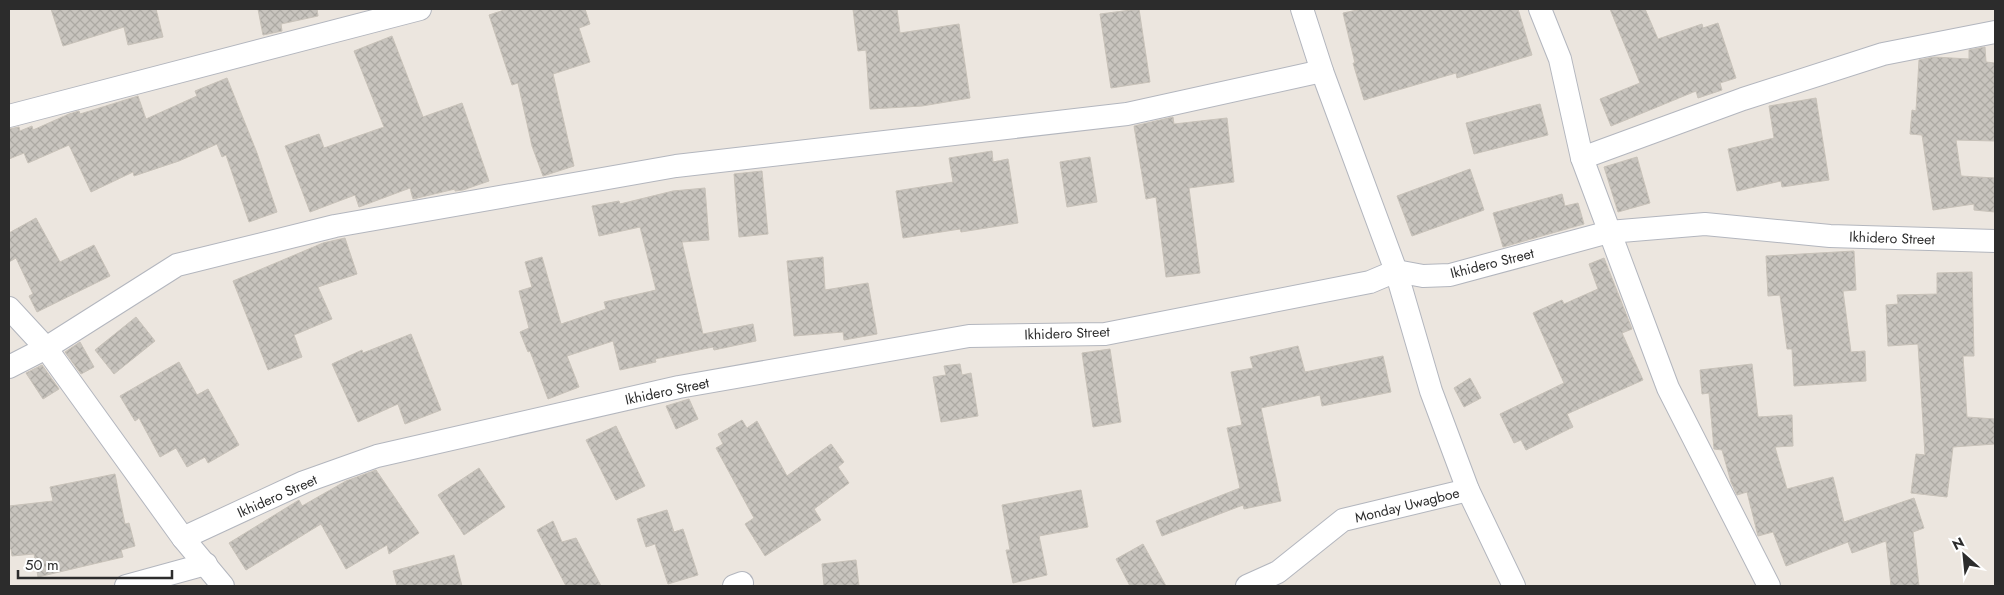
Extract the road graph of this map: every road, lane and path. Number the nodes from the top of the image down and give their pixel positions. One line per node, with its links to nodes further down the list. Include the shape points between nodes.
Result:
1 (420, 9): 4 (street)
2 (1302, 9): 6 (street)
3 (1540, 9): 8 (street, via 1560,59)
4 (350, 18): 7 (street)
5 (1995, 32): 8 (street, via 1882,54 1743,99)
6 (1322, 71): 11 (street); 13 (street, via 1127,114 676,166 335,226 177,265)
7 (9, 116)
8 (1582, 158): 9 (street)
9 (1609, 232): 10 (street, Ikhidero Street, via 1705,224 1830,236); 11 (street, Ikhidero Street, via 1450,275 1423,276); 22 (street, via 1668,388)
10 (1995, 241)
11 (1396, 271): 15 (street, via 1431,391); 16 (street, Ikhidero Street, via 1370,282 1105,334 969,336 679,387 377,456 304,482)
12 (9, 308): 13 (street)
13 (46, 348): 14 (street); 16 (street)
14 (9, 367)
15 (1468, 490): 20 (street, Monday Uwagboe, via 1343,520 1278,572); 21 (street)
16 (183, 538): 17 (street)
17 (206, 564): 18 (street); 19 (street)
18 (126, 586)
19 (223, 586)
20 (1247, 586)
21 (1514, 586)
22 (1769, 586)

